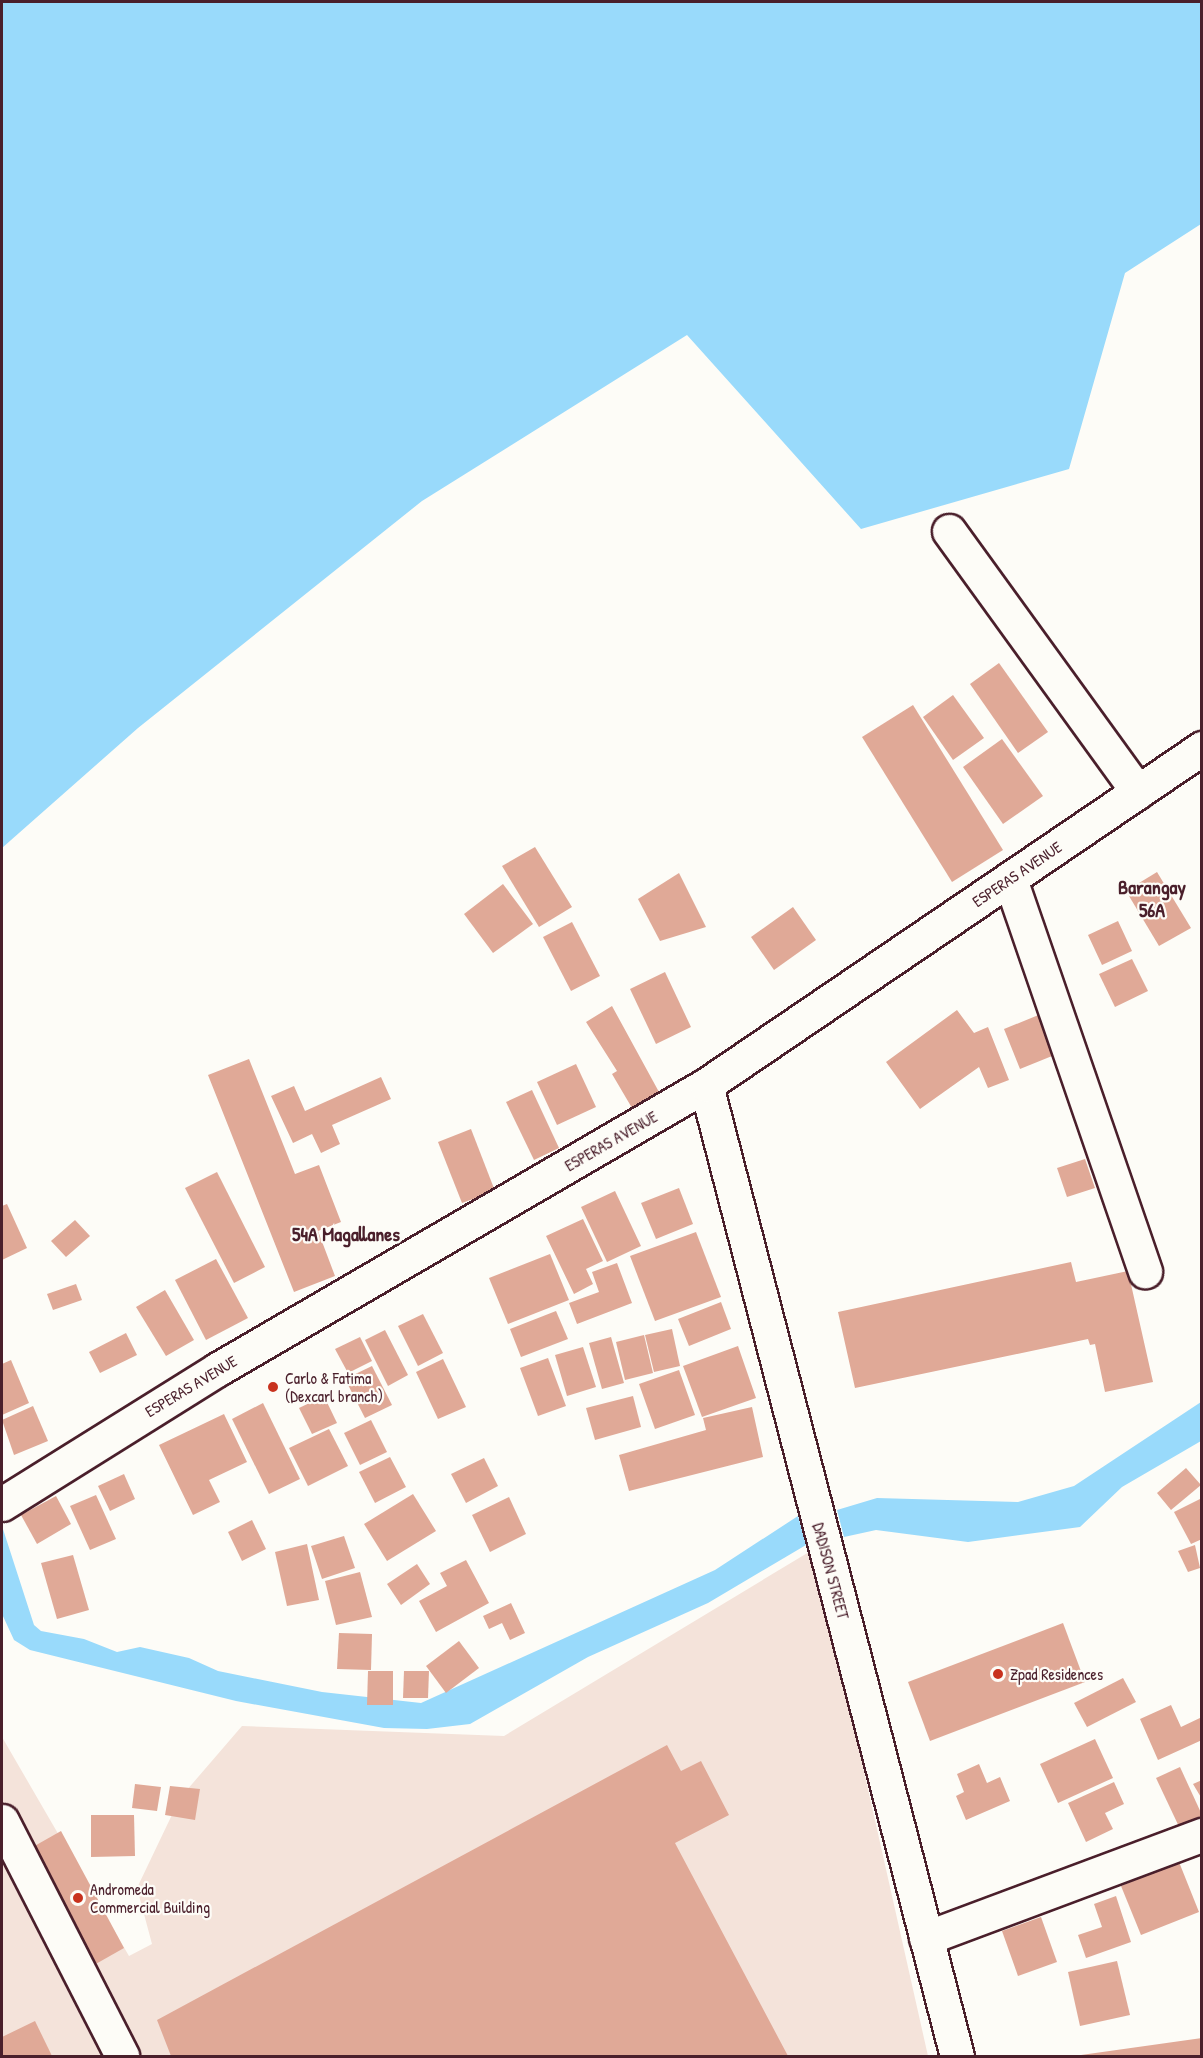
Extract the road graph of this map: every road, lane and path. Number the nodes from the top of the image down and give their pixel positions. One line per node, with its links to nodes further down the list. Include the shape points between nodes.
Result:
1 (949, 531): 3 (street)
2 (1202, 748): 3 (street, ESPERAS AVENUE)
3 (1137, 792): 4 (street, ESPERAS AVENUE)
4 (1010, 879): 5 (street, ESPERAS AVENUE); 6 (street)
5 (706, 1085): 7 (street, ESPERAS AVENUE, via 218,1369); 10 (street, DADISON STREET)
6 (1144, 1271)
7 (2, 1504)
8 (2, 1821): 11 (street)
9 (1202, 1835): 10 (street)
10 (926, 1938): 12 (street, DADISON STREET)
11 (122, 2056)
12 (957, 2056)

